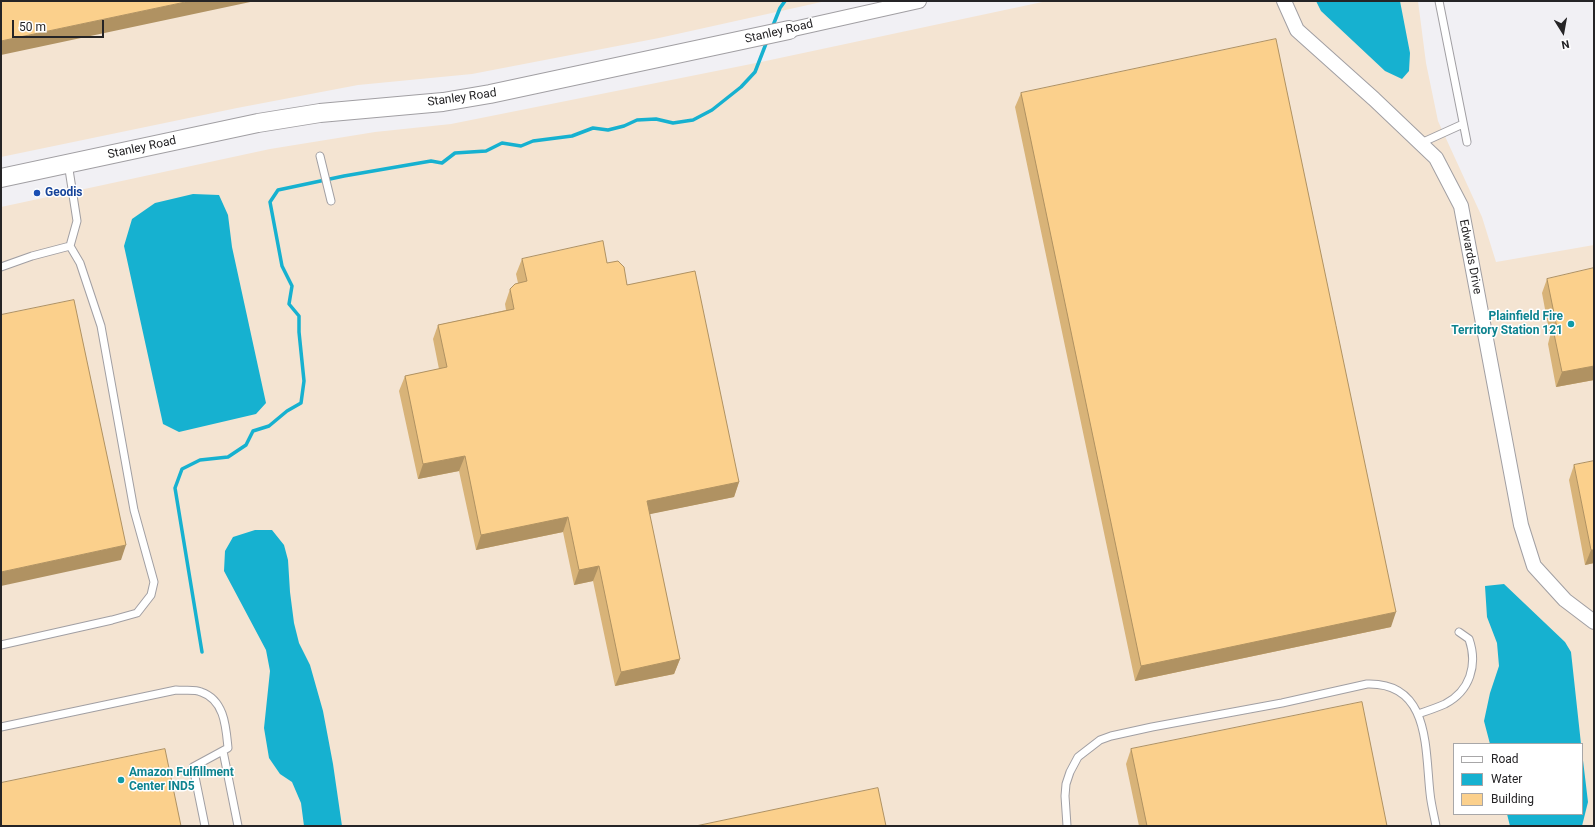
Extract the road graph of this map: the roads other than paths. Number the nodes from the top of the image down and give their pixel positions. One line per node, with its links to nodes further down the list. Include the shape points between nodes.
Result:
1 (919, 1): 4 (street, Stanley Road)
2 (1284, 1): 7 (street, Edwards Drive, via 1297,30)
3 (1439, 1): 5 (lane)
4 (789, 30): 9 (street, Stanley Road, via 490,94 442,102 294,117)
5 (1463, 124): 6 (lane); 7 (lane)
6 (1467, 142)
7 (1421, 143): 14 (street, Edwards Drive, via 1436,158 1461,206 1521,525 1534,566 1564,600)
8 (320, 156): 11 (lane)
9 (68, 163): 10 (street, Stanley Road); 12 (lane, via 77,221)
10 (1, 178)
11 (331, 201)
12 (70, 246): 13 (lane, via 32,256); 16 (lane, via 80,262 101,326 134,510 154,582 151,595 137,612 112,620)
13 (1, 268)
14 (1594, 622)
15 (1459, 632): 17 (lane, via 1469,639 1472,650 1472,666 1466,686 1445,704)
16 (1, 644)
17 (1418, 714): 22 (lane, via 1410,701 1397,690 1389,686 1366,684 1111,736 1091,746 1073,763 1064,796); 23 (lane, via 1426,746)
18 (1, 727): 19 (lane, via 176,690 201,691 216,701 225,719 228,748)
19 (223, 751): 20 (lane, via 193,767); 21 (lane)
20 (205, 826)
21 (238, 826)
22 (1067, 826)
23 (1436, 826)

